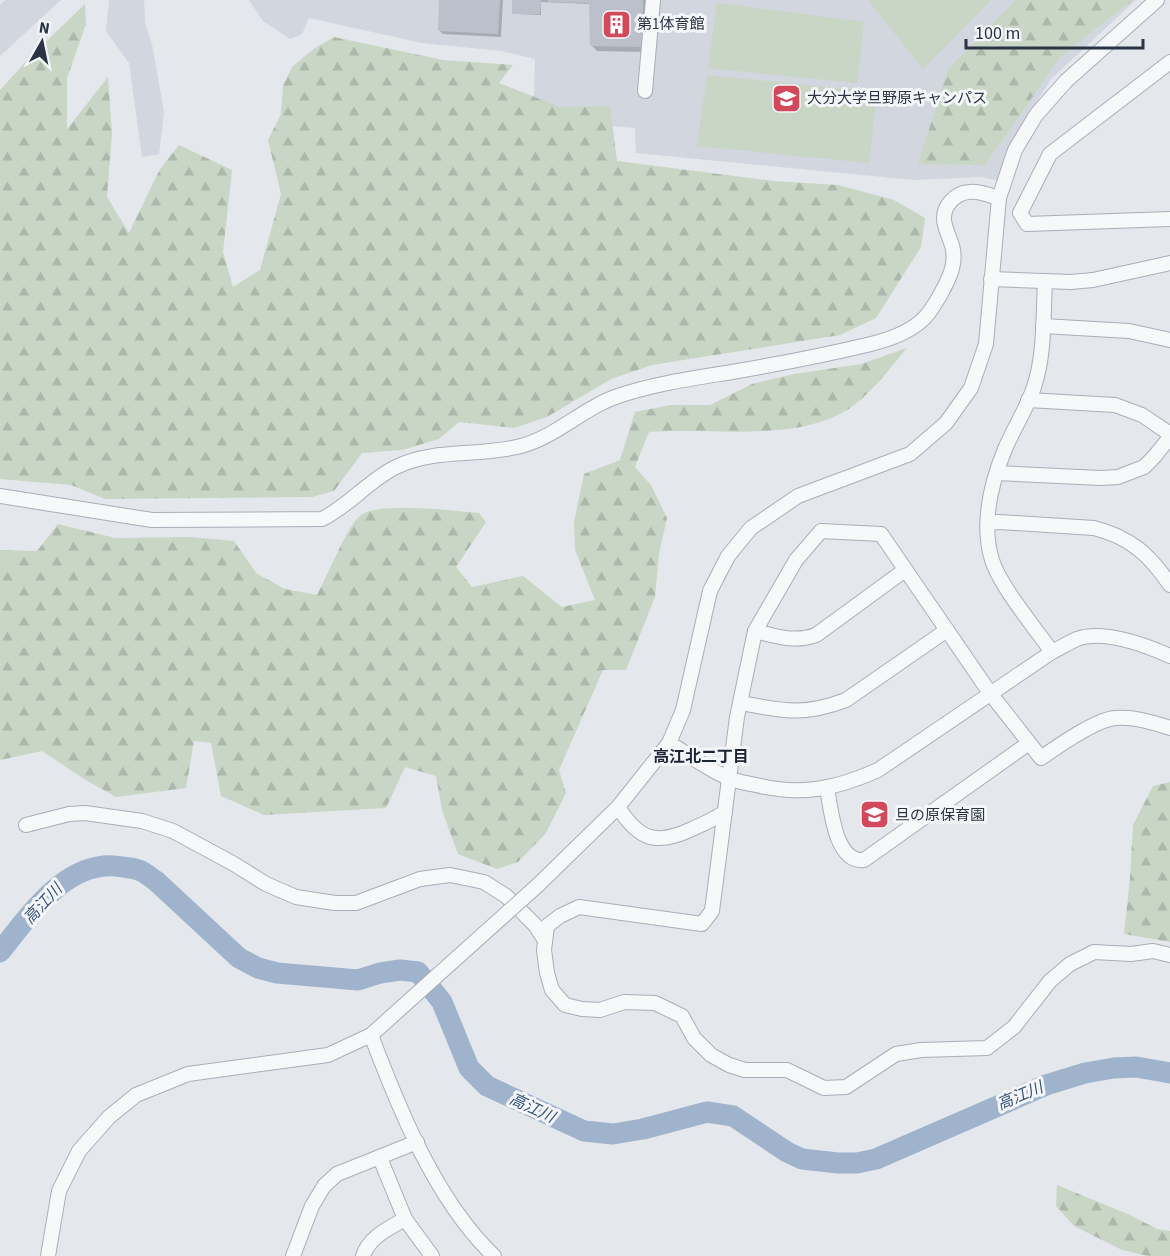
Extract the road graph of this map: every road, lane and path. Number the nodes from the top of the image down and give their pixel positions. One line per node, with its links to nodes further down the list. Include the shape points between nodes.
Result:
1 (653, 0): 4 (street)
2 (1157, 0): 5 (street, via 1066,81 1036,115 1015,150)
3 (1170, 62): 6 (street, via 1050,154 1020,213 1027,224)
4 (645, 91)
5 (999, 198): 8 (street); 15 (street, via 968,192 950,202 944,220 954,248 948,280 921,322 888,340 618,396 540,440 517,447 427,457 396,467 322,519 152,520)
6 (1170, 219)
7 (1170, 263): 9 (street, via 1093,280)
8 (991, 279): 9 (street); 26 (street, via 986,344 971,388 946,423 910,454 798,496 751,528 728,556 711,591 683,710)
9 (1045, 282): 10 (street)
10 (1043, 326): 11 (street, via 1129,331); 12 (street, via 1034,386)
11 (1170, 340)
12 (1028, 400): 13 (street, via 1115,405 1142,415); 14 (street)
13 (1170, 436): 14 (street, via 1144,466 1118,477)
14 (997, 473): 16 (street)
15 (0, 496)
16 (988, 523): 18 (street, via 1106,531 1143,551); 21 (street, via 988,542 1000,578)
17 (905, 570): 19 (street); 20 (street, via 816,635 792,639); 20 (street, via 881,534 821,531 796,560)
18 (1170, 585)
19 (947, 630): 23 (street); 24 (street, via 846,700 828,707 792,712)
20 (756, 631): 24 (street)
21 (1052, 652): 22 (street, via 1079,638 1104,637 1143,644); 23 (street)
22 (1170, 656)
23 (990, 693): 27 (street); 29 (street, via 878,770)
24 (741, 703): 28 (street)
25 (1170, 728): 27 (street, via 1148,721 1113,718 1076,734 1041,758)
26 (669, 742): 28 (street); 30 (street)
27 (1029, 743): 29 (street, via 864,860 856,861 842,849)
28 (730, 779): 29 (street, via 800,792); 31 (street)
29 (827, 788)
30 (618, 807): 31 (street, via 646,836 659,840); 35 (street, bridge, via 538,885)
31 (725, 812): 33 (street, via 712,911 702,924 579,907 547,926)
32 (26, 825): 33 (street, via 85,813 142,820 173,831 296,897 335,903 356,903 420,879 450,875 484,882 506,896)
33 (544, 939): 34 (street, via 552,990 565,1005 600,1010 624,1002 655,1003 682,1016 694,1038 711,1055 729,1065 745,1070 788,1070 824,1088 846,1087 896,1054 987,1048 1014,1027 1050,981 1070,964 1094,952 1153,951)
34 (1170, 955)
35 (371, 1035): 36 (street); 39 (street, via 328,1055 188,1074 136,1095 79,1151 59,1191)
36 (417, 1142): 37 (street); 43 (street, via 457,1213)
37 (380, 1158): 38 (street); 40 (street, via 337,1174 324,1186)
38 (405, 1219): 41 (street, via 377,1235); 42 (street)
39 (48, 1256)
40 (293, 1256)
41 (363, 1256)
42 (432, 1256)
43 (495, 1256)

